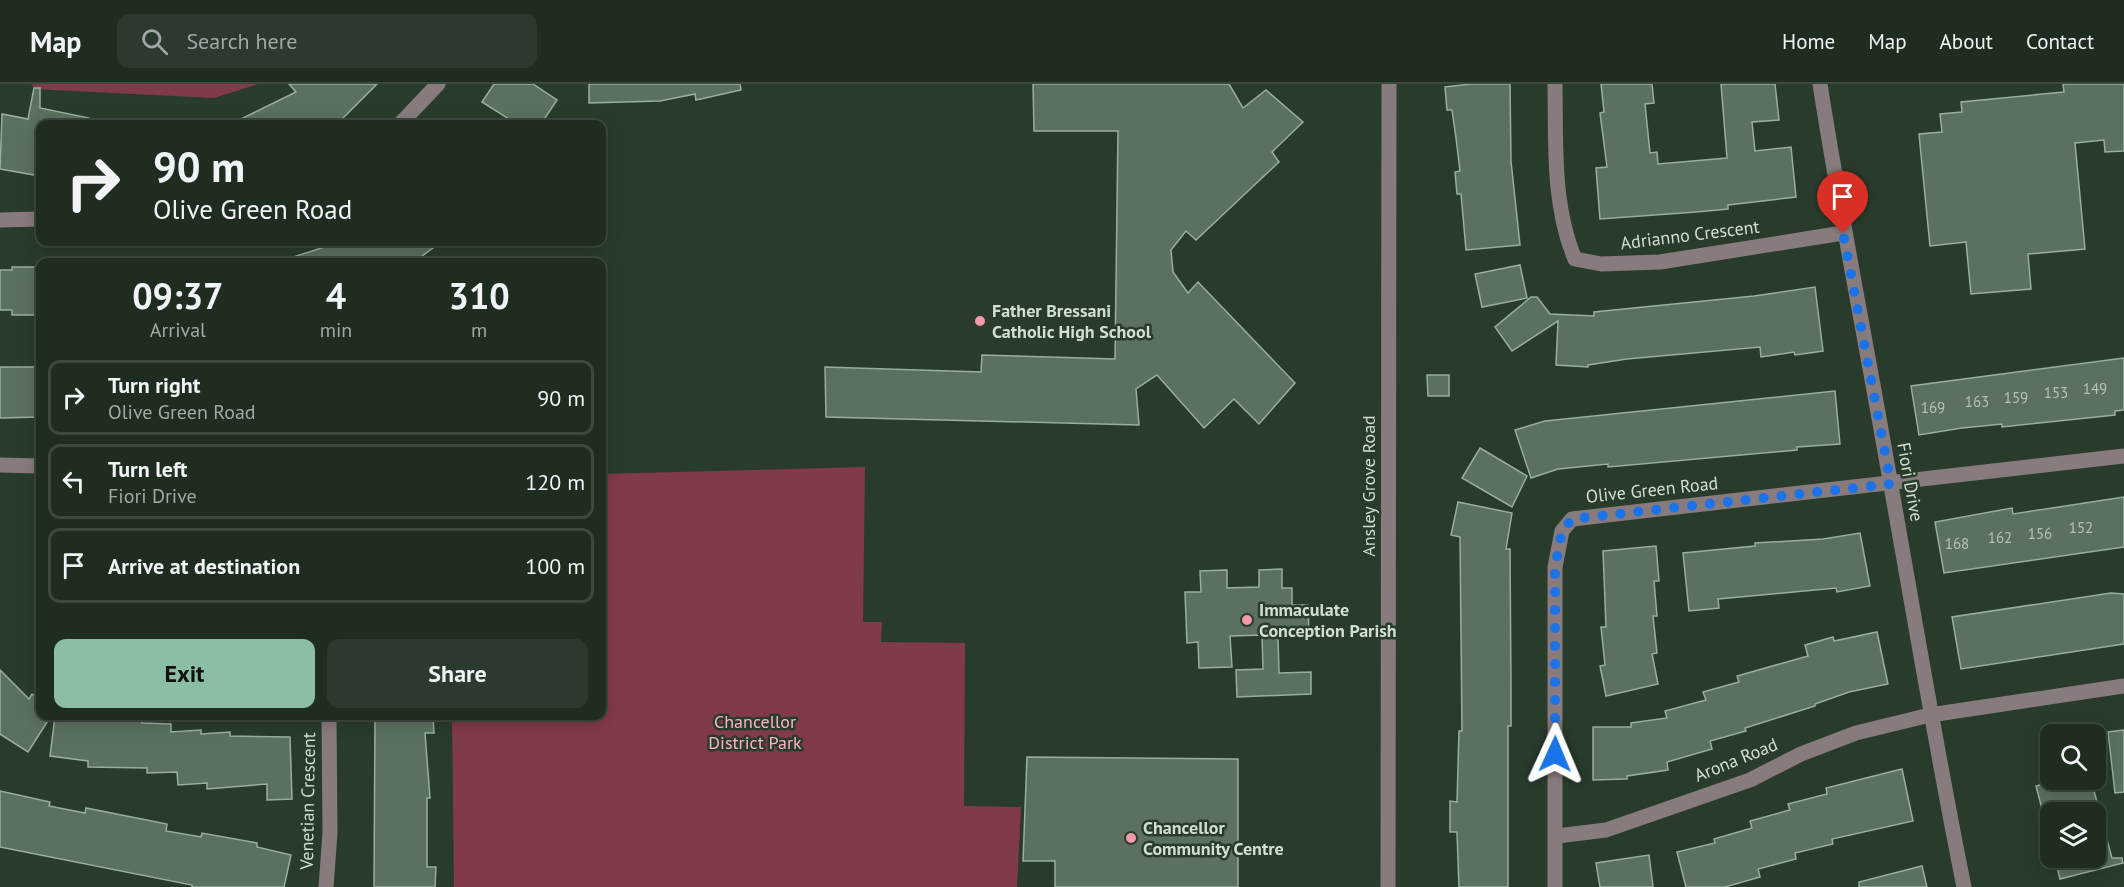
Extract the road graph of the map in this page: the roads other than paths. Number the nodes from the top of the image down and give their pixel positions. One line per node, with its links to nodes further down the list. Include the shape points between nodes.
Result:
1 (438, 84): 5 (street)
2 (1389, 84): 18 (street, Ansley Grove Road)
3 (1555, 84): 8 (street, Adrianno Crescent, via 1560,197 1567,241 1575,259 1600,264 1660,262)
4 (1820, 84): 8 (street, Fiori Drive)
5 (404, 120)
6 (36, 219): 7 (street)
7 (0, 220)
8 (1843, 233): 12 (street, Fiori Drive)
9 (2124, 456): 12 (street, Olive Green Road)
10 (0, 465): 11 (street)
11 (36, 465)
12 (1891, 484): 14 (street, Fiori Drive); 16 (street, Olive Green Road, via 1572,519 1562,531 1555,567)
13 (2124, 686): 14 (street, Arona Road)
14 (1930, 715): 16 (street, Arona Road, via 1856,733 1801,754 1750,780 1606,830); 20 (street, Fiori Drive)
15 (329, 720): 17 (street, Venetian Crescent, via 330,833)
16 (1557, 836): 19 (street, Olive Green Road)
17 (326, 887)
18 (1388, 887)
19 (1555, 887)
20 (1964, 887)

